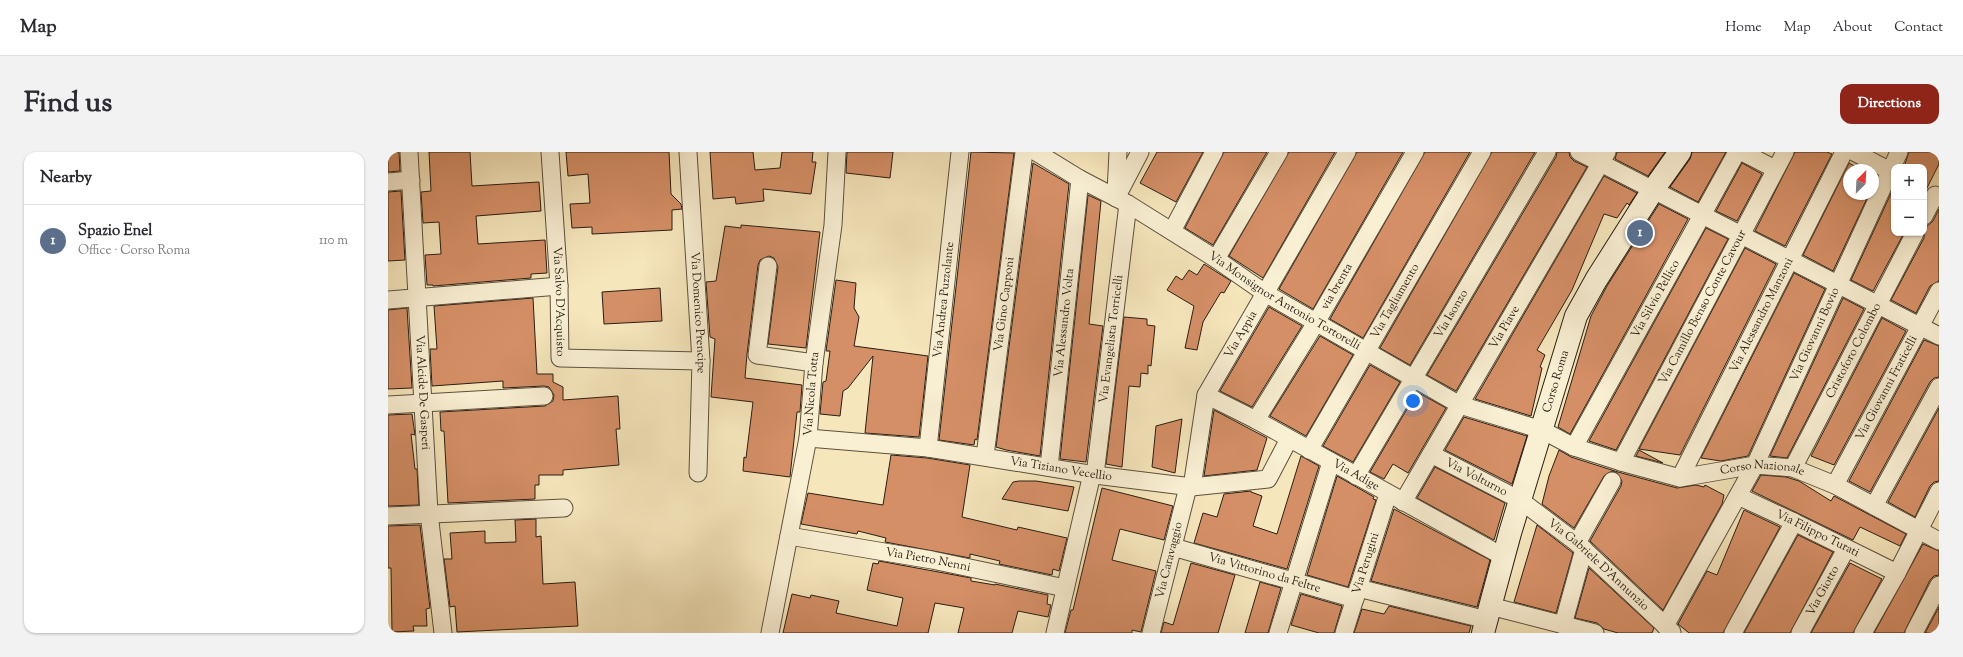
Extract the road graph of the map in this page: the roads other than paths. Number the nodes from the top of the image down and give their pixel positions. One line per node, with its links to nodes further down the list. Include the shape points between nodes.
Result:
1 (410, 152): 30 (street, Via Alcide De Gasperi)
2 (550, 152): 44 (street, Via Salvo D'Acquisto)
3 (688, 152): 54 (street, Via Domenico Prencipe)
4 (837, 152): 55 (street, Via Nicola Totta, via 833,224)
5 (960, 152): 68 (street, Via Andrea Puzzolante)
6 (1024, 152): 71 (street, Via Gino Capponi)
7 (1036, 152): 29 (street, Via Monsignor Antonio Tortorelli)
8 (1118, 152): 34 (street, Via Evangelista Torricelli)
9 (1140, 152): 34 (street)
10 (1214, 152): 37 (street)
11 (1279, 152): 41 (street)
12 (1347, 152): 46 (street, Via Appia)
13 (1415, 152): 50 (street, via brenta)
14 (1482, 152): 53 (street, Via Tagliamento)
15 (1547, 152): 56 (street, Via Isonzo)
16 (1579, 152): 24 (street)
17 (1680, 152): 32 (main road, Corso Roma)
18 (1737, 152): 36 (street, Via Silvio Pellico)
19 (1742, 152): 26 (street)
20 (1785, 152): 26 (street, Via Camillo Benso Conte Cavour)
21 (1844, 152): 40 (street, Via Alessandro Manzoni)
22 (1855, 152): 27 (street)
23 (1899, 152): 25 (street, Via Giovanni Bovio)
24 (1604, 158): 32 (street); 62 (street, Via Piave)
25 (1895, 164)
26 (1775, 170): 38 (street, Via Camillo Benso Conte Cavour)
27 (1891, 171)
28 (1891, 174): 43 (street, Via Giovanni Bovio)
29 (1080, 179): 34 (street, Via Monsignor Antonio Tortorelli); 75 (street, Via Alessandro Volta)
30 (411, 180): 31 (street); 47 (street, Via Alcide De Gasperi)
31 (388, 182)
32 (1653, 190): 36 (street); 64 (main road, Corso Roma, via 1576,316)
33 (1934, 192): 35 (street)
34 (1122, 201): 37 (street, Via Monsignor Antonio Tortorelli); 78 (street, Via Evangelista Torricelli)
35 (1927, 209)
36 (1703, 214): 38 (street); 67 (street, Via Silvio Pellico)
37 (1172, 231): 41 (street, Via Monsignor Antonio Tortorelli)
38 (1740, 234): 40 (street); 73 (street, Via Camillo Benso Conte Cavour)
39 (1913, 236): 49 (street, Cristoforo Colombo)
40 (1790, 258): 43 (street); 80 (street, Via Alessandro Manzoni)
41 (1216, 259): 46 (street, Via Monsignor Antonio Tortorelli)
42 (768, 266): 55 (street, via 757,355)
43 (1839, 283): 49 (street); 74 (street, Via Giovanni Bovio)
44 (559, 286): 47 (street); 54 (street, Via Salvo D'Acquisto, via 560,358)
45 (1939, 291): 51 (street, Via Giovanni Fraticelli)
46 (1265, 293): 50 (street, Via Monsignor Antonio Tortorelli); 58 (street, Via Appia)
47 (417, 298): 48 (street); 60 (street, Via Alcide De Gasperi)
48 (388, 300)
49 (1878, 304): 51 (street); 76 (street, Cristoforo Colombo)
50 (1317, 321): 53 (street, Via Monsignor Antonio Tortorelli); 63 (street, via brenta)
51 (1920, 325): 52 (street); 82 (street, Via Giovanni Fraticelli)
52 (1939, 336)
53 (1365, 350): 56 (street, Via Monsignor Antonio Tortorelli); 69 (street, Via Tagliamento)
54 (701, 361): 77 (street, Via Domenico Prencipe)
55 (814, 363): 65 (street, Via Nicola Totta)
56 (1413, 377): 62 (street, Via Monsignor Antonio Tortorelli); 79 (street, Via Isonzo)
57 (1939, 387): 88 (street)
58 (1206, 395): 63 (street, Via Adige); 83 (street, Via Appia)
59 (544, 396): 60 (street)
60 (423, 403): 61 (street); 90 (street, Via Alcide De Gasperi)
61 (388, 405)
62 (1460, 405): 64 (street, Via Monsignor Antonio Tortorelli); 70 (street, Via Piave)
63 (1256, 420): 66 (street, Via Adige)
64 (1542, 430): 67 (street); 87 (main road, Corso Roma)
65 (808, 438): 68 (street, Via Tiziano Vecellio); 94 (street, Via Nicola Totta)
66 (1289, 439): 69 (street, Via Adige); 83 (street, Via Tiziano Vecellio, via 1268,479)
67 (1574, 447): 73 (street, Corso Nazionale)
68 (928, 448): 71 (street, Via Tiziano Vecellio)
69 (1309, 450): 72 (street, Via Adige)
70 (1432, 454): 86 (street, Via Piave); 87 (street, Via Volturno)
71 (985, 456): 75 (street, Via Tiziano Vecellio)
72 (1331, 462): 79 (street, Via Adige); 101 (street)
73 (1621, 462): 80 (street, Corso Nazionale)
74 (1755, 465): 76 (street, Corso Nazionale); 80 (street, Corso Nazionale); 85 (street, Via Giovanni Bovio)
75 (1049, 467): 78 (street, Via Tiziano Vecellio)
76 (1792, 468): 82 (street, Corso Nazionale)
77 (698, 473)
78 (1093, 474): 83 (street, Via Tiziano Vecellio); 103 (street, Via Evangelista Torricelli)
79 (1356, 476): 86 (street, Via Adige)
80 (1680, 478)
81 (1612, 481): 96 (street)
82 (1835, 485): 88 (street, Corso Nazionale)
83 (1190, 487): 97 (street, Via Caravaggio)
84 (1939, 491): 93 (street)
85 (1738, 496): 92 (street, Via Filippo Turati); 107 (street, Via Giovanni Bovio)
86 (1395, 498): 99 (street, Via Adige); 104 (street, Via Perugini)
87 (1520, 500): 96 (street, Via Gabriele D'Annunzio); 99 (main road, Corso Roma)
88 (1874, 506): 93 (street, Corso Nazionale)
89 (564, 508): 90 (street)
90 (429, 513): 91 (street); 108 (street, Via Alcide De Gasperi)
91 (388, 516)
92 (1794, 522): 98 (street, Via Filippo Turati); 115 (street)
93 (1919, 530): 95 (street, Corso Nazionale); 100 (street)
94 (789, 536): 103 (street, Via Pietro Nenni, via 932,560); 109 (street, Via Nicola Totta)
95 (1939, 541)
96 (1580, 546): 106 (street); 107 (street, Via Gabriele D'Annunzio)
97 (1173, 547): 101 (street, Via Vittorino da Feltre); 111 (street, Via Caravaggio)
98 (1846, 549): 100 (street, Via Filippo Turati); 116 (street, Via Giotto)
99 (1504, 557): 105 (main road, Corso Roma)
100 (1896, 573): 117 (street)
101 (1293, 582): 104 (street, Via Vittorino da Feltre); 112 (street)
102 (1939, 586): 118 (street)
103 (1065, 588): 110 (street, Via Evangelista Torricelli)
104 (1356, 594): 105 (street, Via Vittorino da Feltre); 113 (street, Via Perugini)
105 (1487, 620): 106 (street, Via Vittorino da Feltre)
106 (1563, 625): 114 (street, Via Vittorino da Feltre)
107 (1669, 629)
108 (443, 633)
109 (770, 633)
110 (1055, 633)
111 (1151, 633)
112 (1278, 633)
113 (1344, 633)
114 (1595, 633)
115 (1733, 633)
116 (1800, 633)
117 (1863, 633)
118 (1914, 633)

